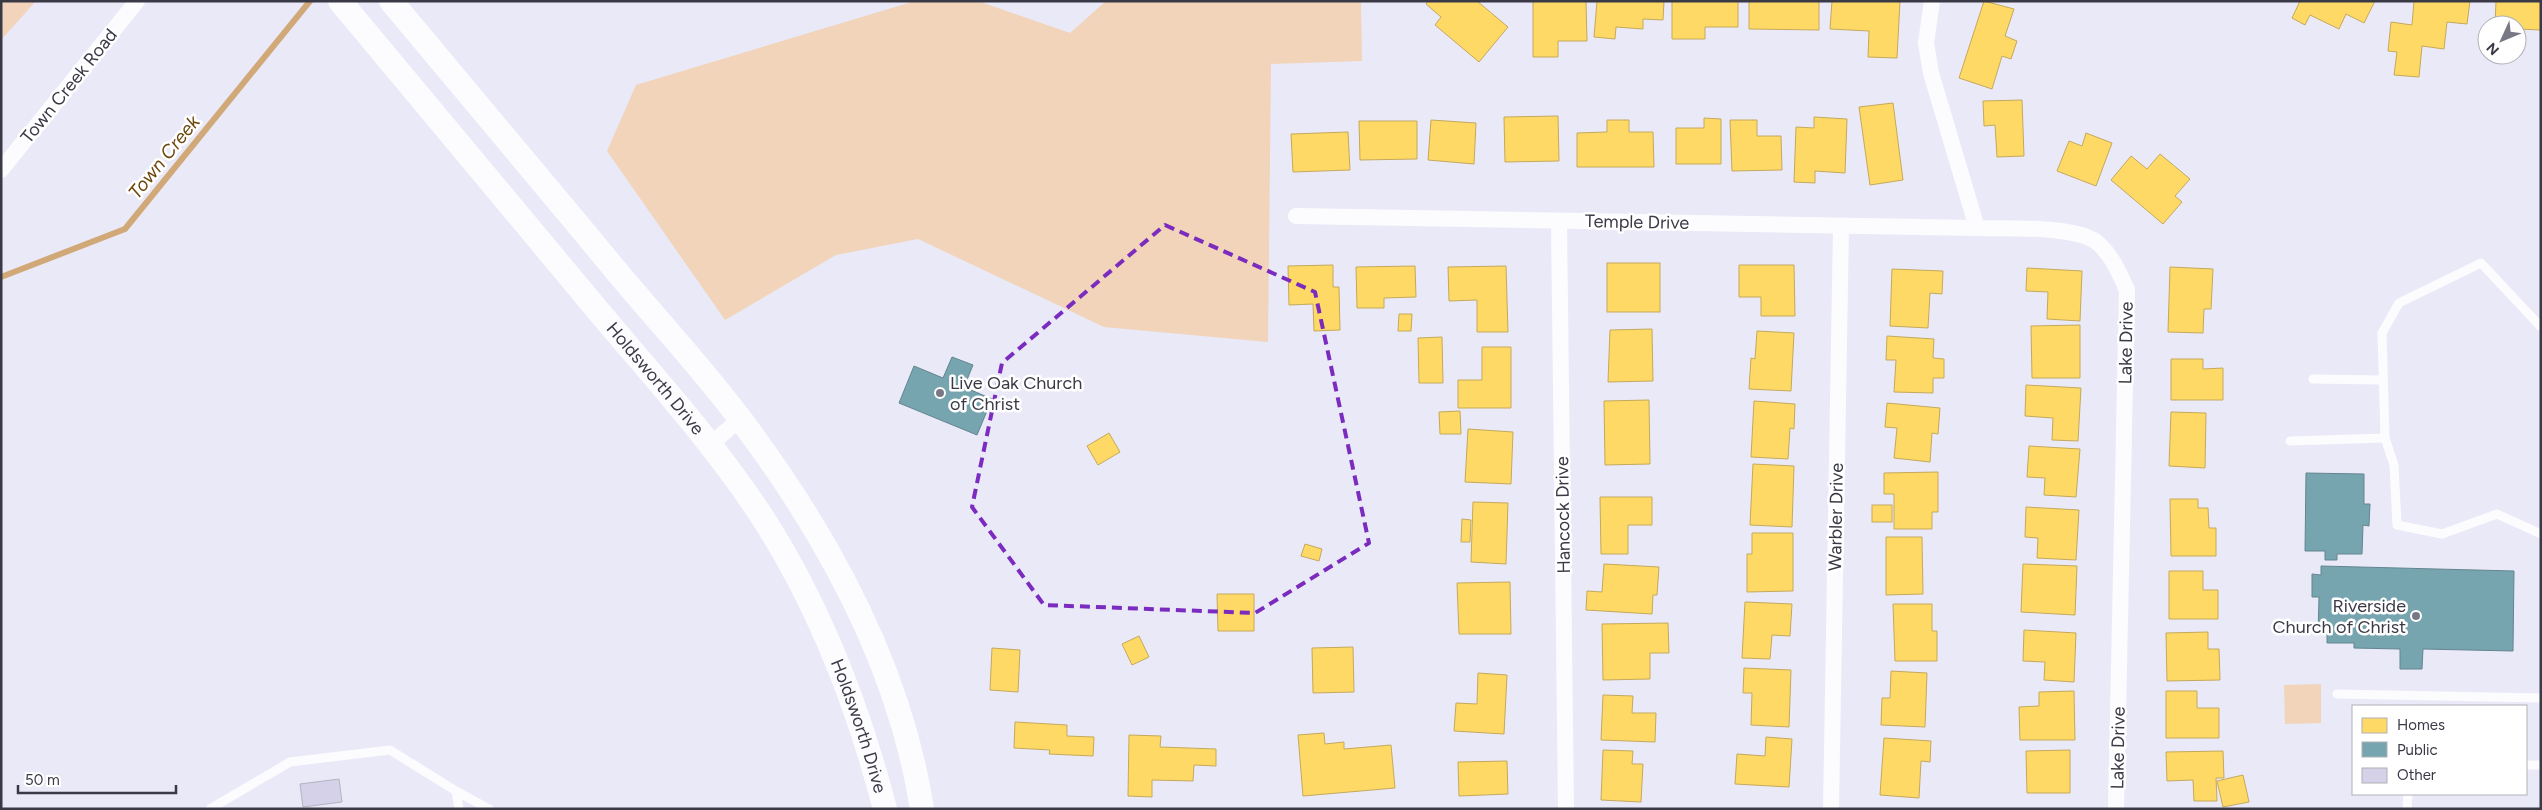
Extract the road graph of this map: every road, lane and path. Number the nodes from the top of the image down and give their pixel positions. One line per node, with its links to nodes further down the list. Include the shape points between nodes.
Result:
1 (137, 1): 5 (street, Town Creek Road)
2 (340, 1): 16 (main road, Holdsworth Drive)
3 (391, 1): 13 (main road)
4 (1932, 1): 9 (street, via 1926,27 1931,73)
5 (1, 170)
6 (1296, 216): 7 (street, Temple Drive)
7 (1559, 221): 8 (street, Temple Drive); 31 (street, Hancock Drive)
8 (1841, 226): 9 (street, Temple Drive); 32 (street, Warbler Drive)
9 (1977, 228): 33 (street, Lake Drive, via 2071,232 2098,242 2115,262 2127,290)
10 (2541, 327): 12 (lane, via 2481,263 2399,303 2382,333)
11 (2314, 379): 12 (lane)
12 (2382, 380): 14 (lane)
13 (740, 419): 16 (street); 30 (main road, via 802,506 867,630 903,726 918,778)
14 (2385, 438): 15 (lane); 17 (lane, via 2394,465 2397,525 2442,534 2498,514)
15 (2290, 441)
16 (710, 445): 29 (main road, Holdsworth Drive, via 768,526 809,599 839,662 866,738)
17 (2541, 534)
18 (2337, 694): 20 (lane)
19 (2541, 698): 21 (lane)
20 (2398, 702): 21 (lane)
21 (2422, 702)
22 (2527, 765): 23 (lane)
23 (2541, 765)
24 (456, 791): 26 (lane, via 390,750 290,762); 27 (lane); 28 (lane)
25 (2408, 795): 34 (lane)
26 (210, 809)
27 (459, 809)
28 (489, 809)
29 (885, 809)
30 (922, 809)
31 (1566, 809)
32 (1831, 809)
33 (2116, 809)
34 (2407, 809)

